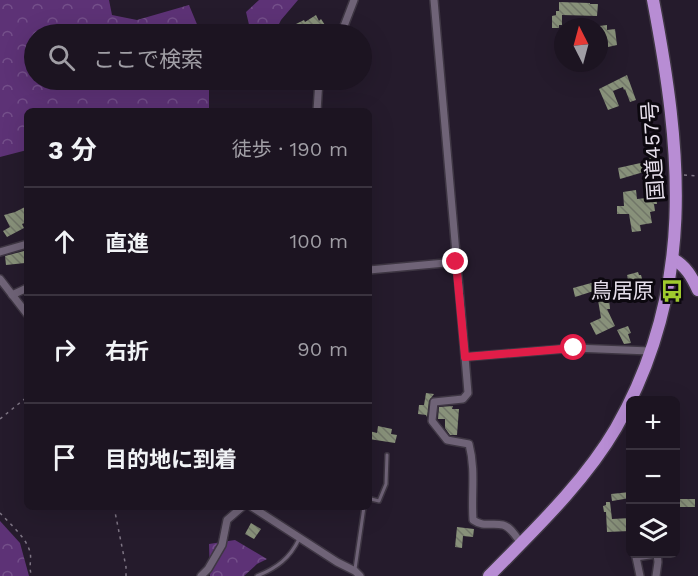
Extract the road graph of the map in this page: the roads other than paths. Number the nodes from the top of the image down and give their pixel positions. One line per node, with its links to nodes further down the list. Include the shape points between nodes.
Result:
1 (354, 0): 4 (street)
2 (434, 0): 10 (street)
3 (653, 0): 9 (highway, 国道457号, via 666,68 675,174)
4 (345, 24)
5 (318, 90): 6 (street)
6 (317, 108)
7 (24, 245): 8 (street)
8 (0, 252)
9 (673, 259): 14 (highway, via 689,273); 17 (highway, 国道457号, via 664,310)
10 (456, 262): 11 (street); 18 (street)
11 (372, 270)
12 (0, 279): 15 (street)
13 (24, 289): 15 (street)
14 (698, 290)
15 (12, 295): 16 (street)
16 (24, 310)
17 (650, 351): 18 (street, via 574,348); 19 (highway, 国道457号)
18 (465, 357): 27 (street, via 468,393 463,399 434,402 432,421 447,440 469,444 474,478 473,520 481,525 503,525)
19 (632, 396)
20 (626, 409): 27 (highway, 国道457号, via 591,464)
21 (387, 454): 22 (lane, via 386,484 379,501)
22 (372, 499)
23 (239, 510): 31 (street, via 227,520 222,545)
24 (257, 510): 26 (street)
25 (364, 510): 30 (lane)
26 (299, 539): 30 (street); 32 (lane, via 274,570)
27 (521, 543): 33 (highway, 国道457号)
28 (636, 558): 34 (street)
29 (657, 558): 35 (street)
30 (358, 573)
31 (201, 576)
32 (258, 576)
33 (489, 576)
34 (640, 576)
35 (656, 576)

